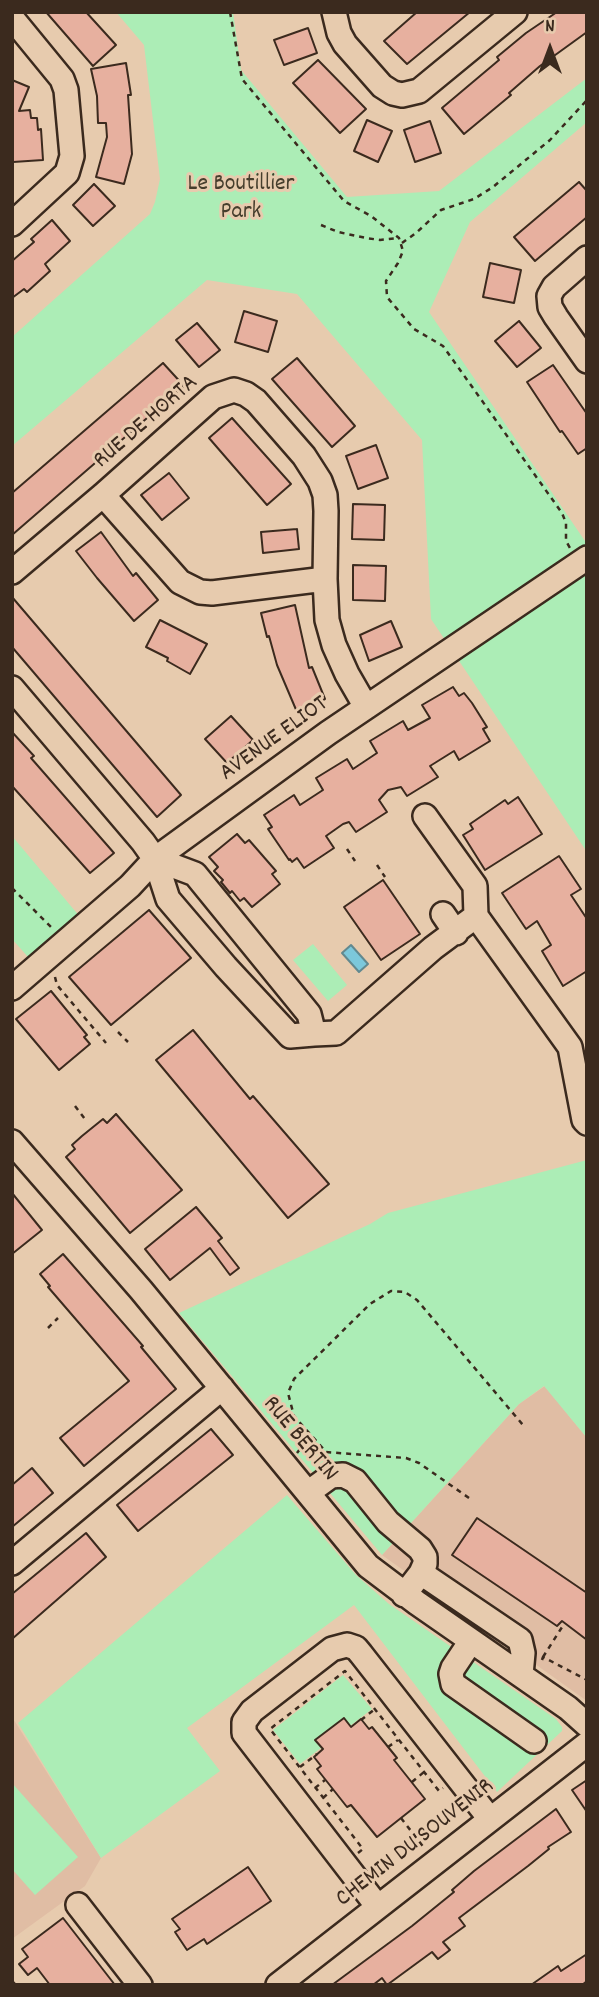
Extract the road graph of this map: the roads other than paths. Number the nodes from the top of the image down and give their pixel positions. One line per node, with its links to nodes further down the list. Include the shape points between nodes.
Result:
1 (334, 12): 2 (street, via 345,44 382,86 402,95 419,91)
2 (514, 12)
3 (12, 18): 4 (street, via 62,79 72,156 67,173)
4 (12, 224)
5 (587, 258): 6 (street, via 549,296 550,307)
6 (587, 361)
7 (103, 495): 9 (street, RUE DE HORTA); 10 (street, via 180,582 200,592); 10 (street, RUE DE HORTA, via 213,397 234,390 246,394 297,447 320,481 326,511)
8 (579, 555): 12 (street, AVENUE ELIOT)
9 (12, 572)
10 (325, 579): 12 (street, RUE DE HORTA, via 327,620 334,645)
11 (12, 688): 14 (street)
12 (366, 707): 14 (street, AVENUE ELIOT)
13 (425, 816): 15 (street, via 475,886)
14 (155, 859): 16 (street, via 195,874); 17 (street, via 168,900); 18 (street, AVENUE ELIOT)
15 (476, 916): 19 (street, via 450,923 433,948 336,1033); 20 (street, via 570,1047)
16 (252, 942): 17 (street); 19 (street, via 309,1014)
17 (226, 967): 19 (street, via 290,1036)
18 (12, 988)
19 (314, 1034)
20 (587, 1123)
21 (12, 1142): 22 (street, RUE BERTIN)
22 (222, 1388): 23 (street, RUE BERTIN); 24 (street)
23 (309, 1492): 25 (street, via 331,1476 355,1481 388,1522 420,1549 425,1556); 26 (street, RUE BERTIN, via 368,1566)
24 (12, 1563)
25 (421, 1573): 26 (street); 28 (street, via 520,1640)
26 (404, 1595): 27 (street, RUE BERTIN)
27 (471, 1641): 28 (street, RUE BERTIN); 30 (street, via 453,1668 453,1684)
28 (529, 1672): 29 (street, RUE BERTIN)
29 (587, 1725)
30 (534, 1741)
31 (587, 1744): 32 (street, CHEMIN DU SOUVENIR)
32 (491, 1819): 34 (street, CHEMIN DU SOUVENIR); 34 (street, via 356,1648 332,1649 252,1712 244,1722 244,1733)
33 (78, 1905): 35 (street)
34 (378, 1907): 36 (street, CHEMIN DU SOUVENIR)
35 (140, 1985)
36 (278, 1985)

